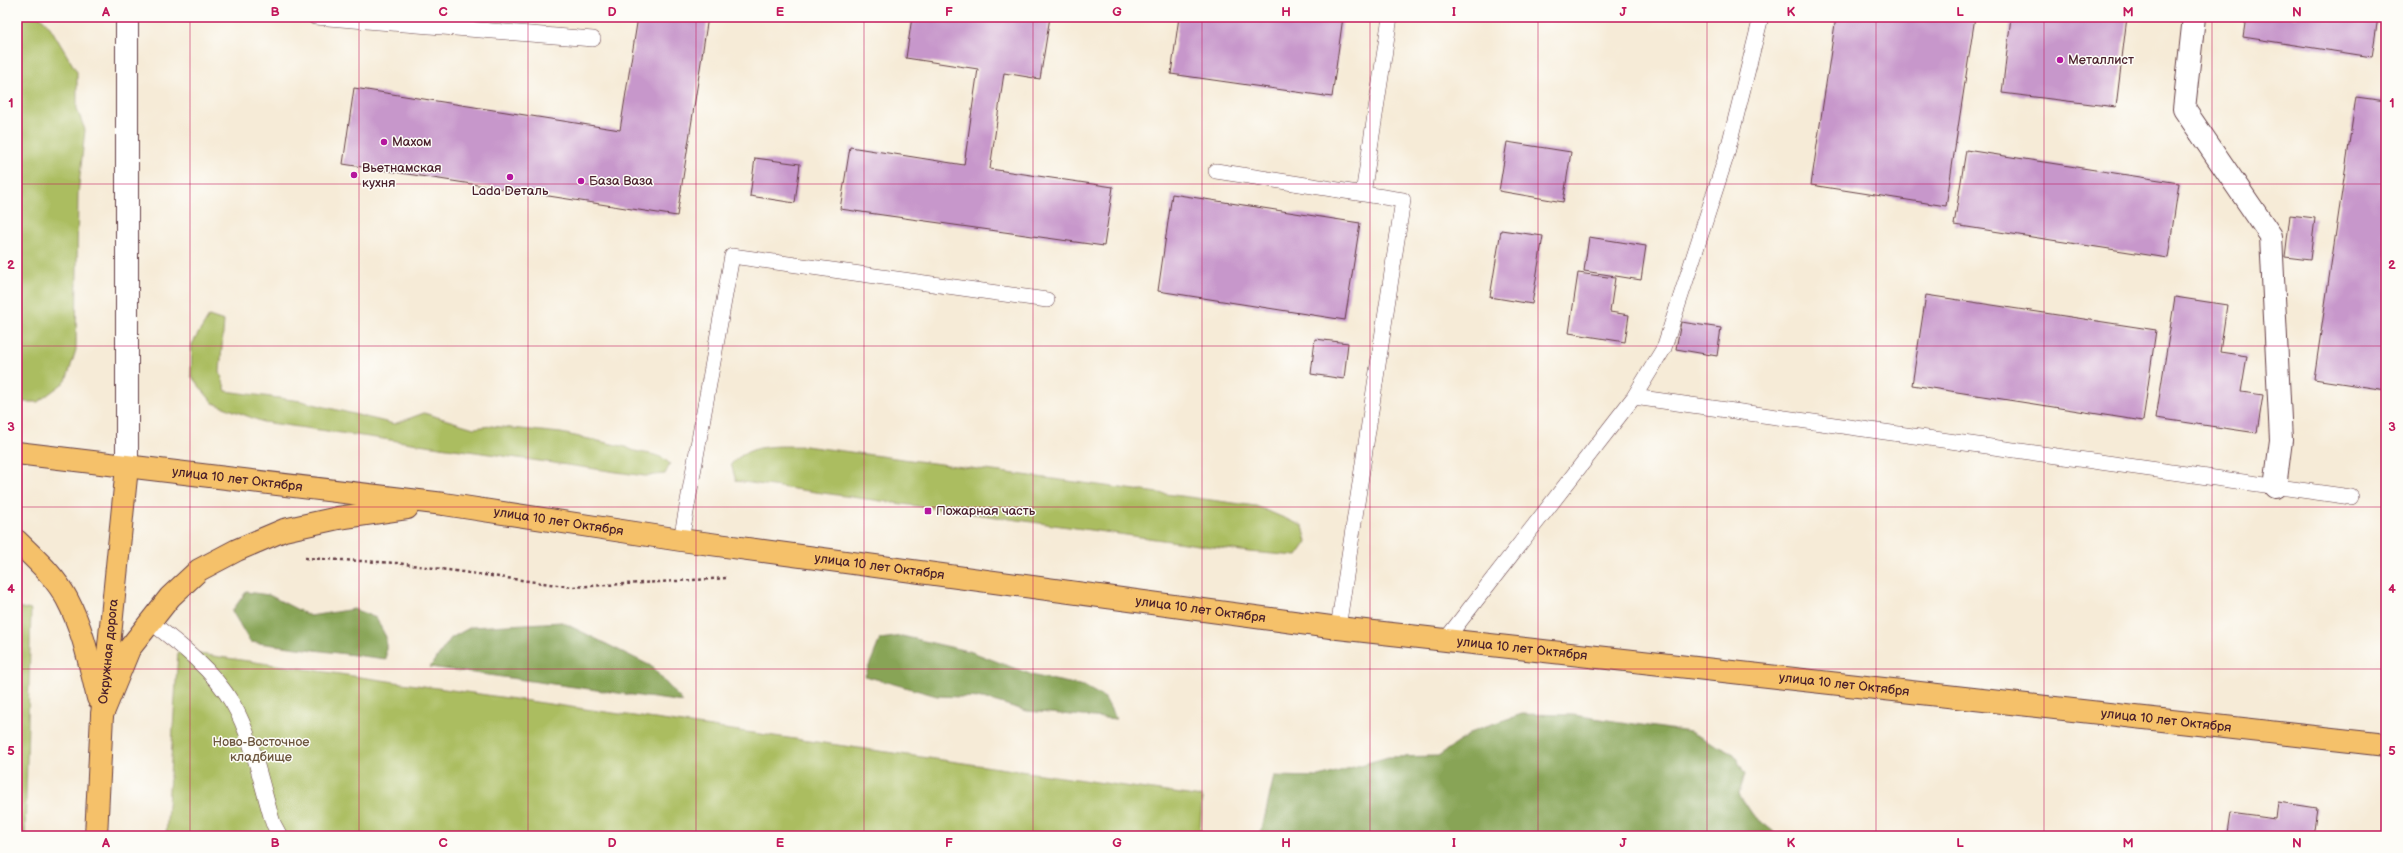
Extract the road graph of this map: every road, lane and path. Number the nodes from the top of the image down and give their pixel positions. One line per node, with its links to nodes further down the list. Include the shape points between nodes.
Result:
1 (127, 17): 12 (street)
2 (314, 17): 6 (lane)
3 (1390, 17): 8 (lane)
4 (1761, 17): 10 (lane, via 1726,157 1666,340)
5 (2194, 17): 13 (street, via 2184,108 2271,236 2281,440)
6 (593, 39)
7 (1216, 172): 8 (lane)
8 (1364, 194): 21 (lane, via 1403,200)
9 (1048, 300): 16 (lane, via 732,256)
10 (1634, 397): 13 (lane); 22 (lane)
11 (17, 453): 12 (main road, улица 10 лет Октября)
12 (127, 467): 15 (main road, улица 10 лет Октября); 23 (main road, Окружная дорога)
13 (2276, 487): 14 (lane)
14 (2351, 497)
15 (444, 504): 16 (main road, улица 10 лет Октября); 20 (main road, via 346,517 284,530 199,570)
16 (681, 540): 21 (main road, улица 10 лет Октября)
17 (17, 542): 23 (main road, via 46,570 67,599 85,645)
18 (300, 559): 19 (path, via 308,557 397,563 572,586)
19 (734, 579)
20 (149, 621): 23 (main road, via 129,649); 26 (lane, via 177,642 212,675 233,704 244,729 273,823)
21 (1338, 628): 22 (main road, улица 10 лет Октября)
22 (1446, 639): 24 (main road, улица 10 лет Октября)
23 (102, 715): 25 (main road, Окружная дорога)
24 (2386, 745)
25 (96, 836)
26 (280, 836)

